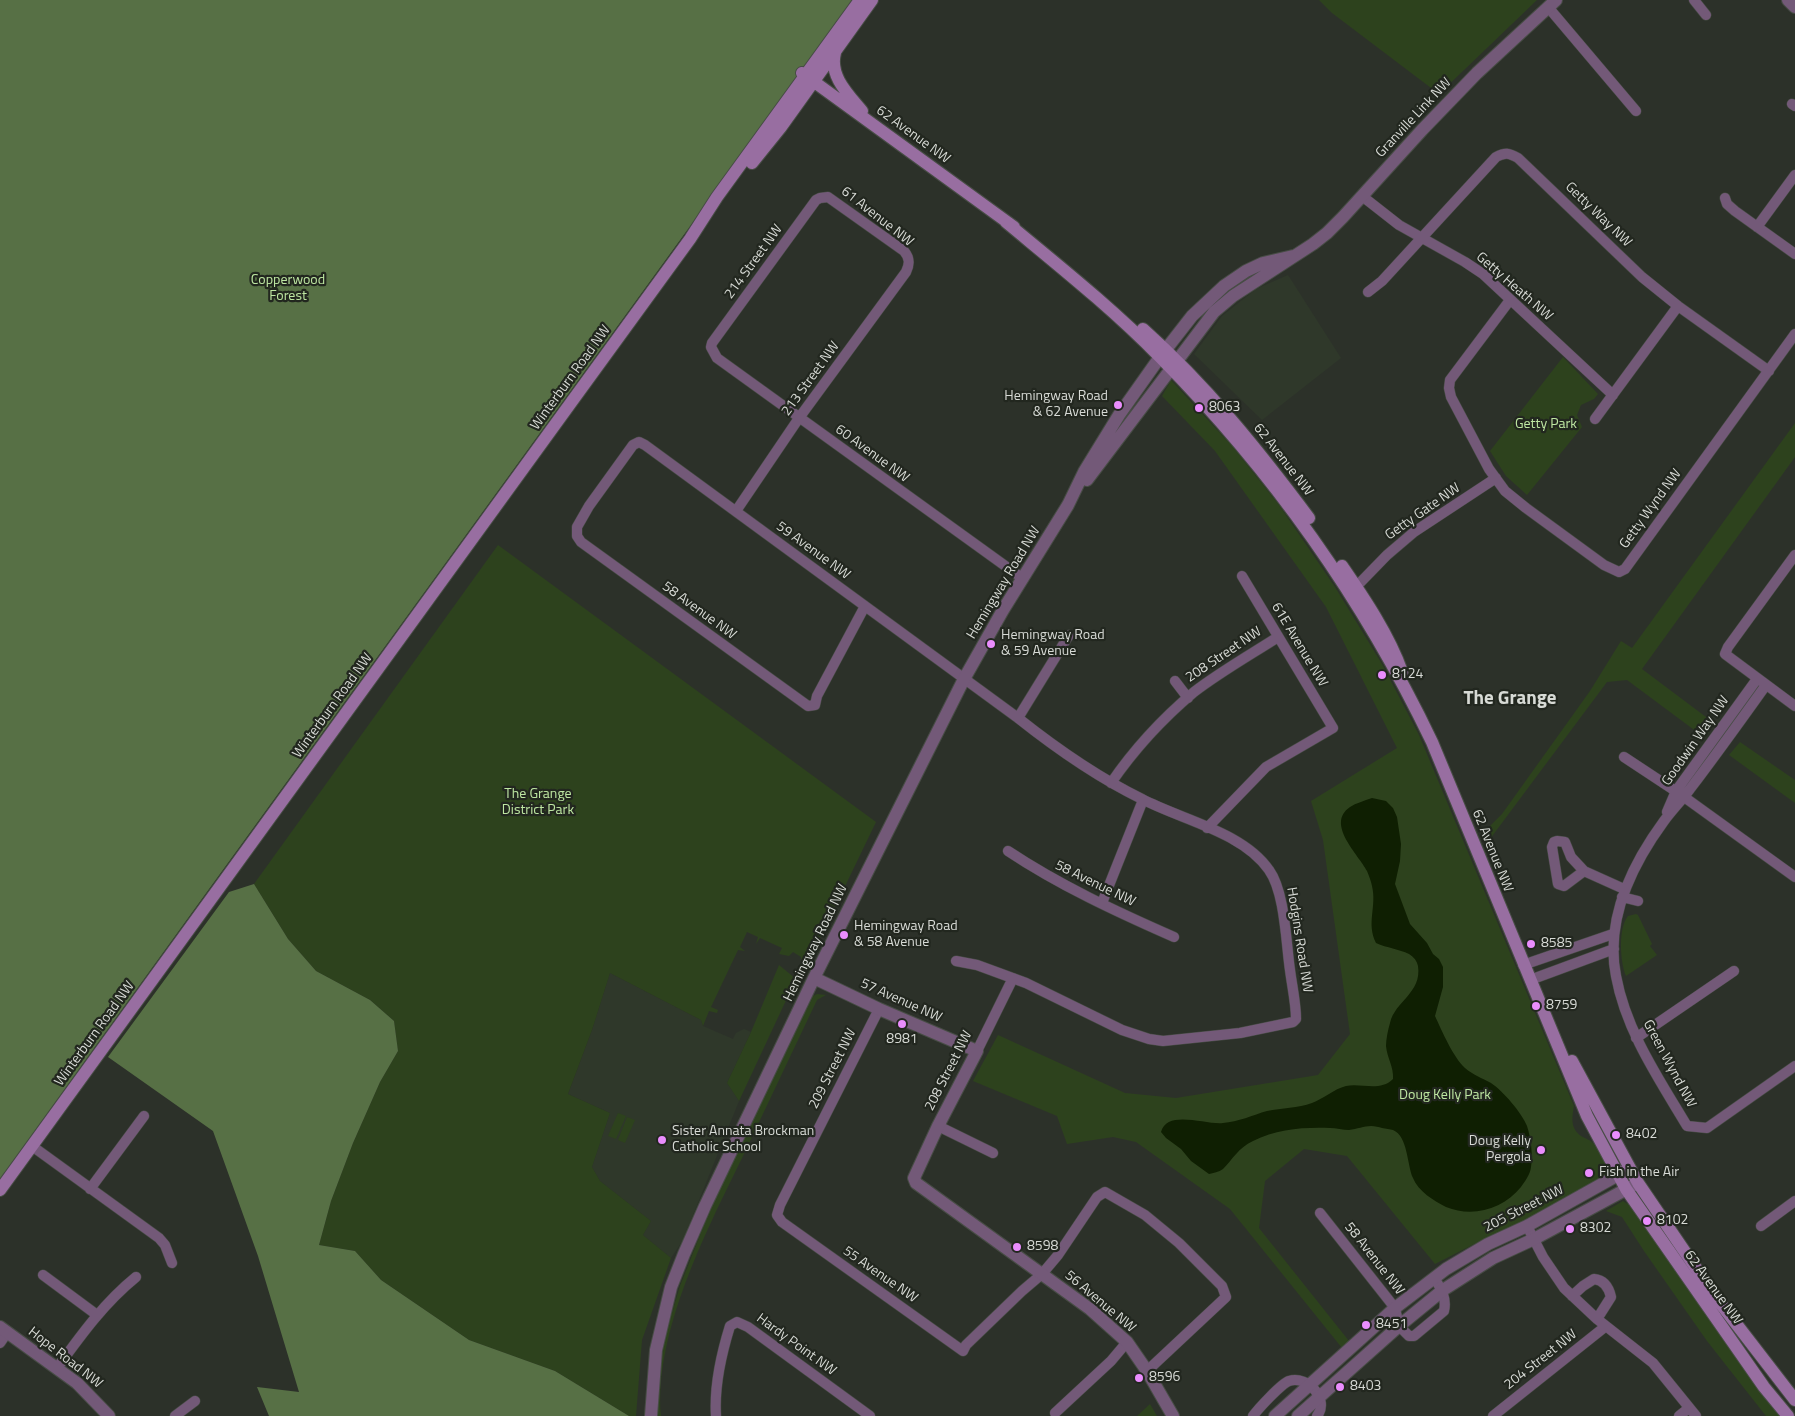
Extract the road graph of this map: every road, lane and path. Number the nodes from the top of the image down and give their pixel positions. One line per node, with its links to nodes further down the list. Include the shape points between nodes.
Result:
1 (860, 0): 9 (main road, Winterburn Road NW)
2 (872, 0): 8 (main road, Winterburn Road NW)
3 (1694, 0): 7 (street)
4 (1788, 0): 6 (street)
5 (1552, 3): 10 (street); 13 (street, Granville Link NW, via 1476,73)
6 (1795, 7)
7 (1706, 15)
8 (836, 50): 9 (main road, Winterburn Road NW); 11 (main road, via 832,63 836,77)
9 (807, 76): 11 (main road, 62 Avenue NW); 77 (main road, Winterburn Road NW)
10 (1636, 111)
11 (871, 123): 26 (main road, 62 Avenue NW, via 1006,222)
12 (1795, 175): 16 (street)
13 (1362, 196): 17 (street, Getty Heath NW); 19 (street, Granville Link NW, via 1327,233)
14 (824, 197): 20 (street, 61 Avenue NW, via 904,251); 25 (street, 214 Street NW, via 816,200)
15 (1725, 198): 16 (street, via 1727,204)
16 (1757, 227): 18 (street)
17 (1420, 238): 21 (street); 22 (street, Getty Heath NW, via 1473,267); 23 (street, Getty Way NW, via 1496,157 1510,153 1642,277)
18 (1795, 254)
19 (1293, 256): 26 (street, Granville Link NW, via 1263,263 1234,278 1204,304); 27 (street, Granville Link NW, via 1232,296 1199,330)
20 (910, 264): 30 (street, 213 Street NW)
21 (1368, 292)
22 (1510, 300): 29 (street, Getty Heath NW); 32 (street, via 1450,380 1449,388)
23 (1678, 306): 28 (street, Getty Way NW); 29 (street)
24 (1795, 334): 28 (street, Getty Wynd NW)
25 (712, 347): 30 (street, 60 Avenue NW, via 717,358)
26 (1163, 353): 27 (main road, 62 Avenue NW); 33 (street, Hemingway Road NW, via 1118,415)
27 (1174, 364): 33 (street, Hemingway Road NW); 39 (main road, 62 Avenue NW, via 1243,446)
28 (1768, 371): 32 (street, Getty Wynd NW, via 1625,569 1619,572 1604,566 1526,508 1505,491)
29 (1613, 395): 31 (street)
30 (799, 418): 34 (street, 213 Street NW); 38 (street, 60 Avenue NW)
31 (1595, 419)
32 (1496, 478): 39 (street, Getty Gate NW, via 1414,532)
33 (1068, 505): 38 (street, Hemingway Road NW)
34 (736, 510): 35 (street, 59 Avenue NW, via 639,442 633,445); 40 (street, 59 Avenue NW)
35 (577, 527): 40 (street, 58 Avenue NW, via 581,542 808,706 815,704)
36 (1795, 555): 43 (street, via 1725,654)
37 (1242, 576): 42 (street, 61E Avenue NW)
38 (1022, 578): 44 (street, Hemingway Road NW)
39 (1353, 590): 65 (main road, 62 Avenue NW, via 1396,655)
40 (865, 606): 44 (street, 59 Avenue NW)
41 (1069, 635): 49 (street)
42 (1278, 637): 47 (street, 208 Street NW); 54 (street, 61E Avenue NW, via 1333,728 1266,768)
43 (1757, 678): 46 (street); 52 (street, Goodwin Way NW)
44 (964, 679): 49 (street, Hodgins Road NW); 67 (street, Hemingway Road NW)
45 (1175, 681): 47 (street, 208 Street NW)
46 (1766, 685): 48 (street); 52 (street, Goodwin Way NW)
47 (1188, 698): 51 (street, 208 Street NW, via 1147,736)
48 (1795, 706)
49 (1018, 718): 51 (street, Hodgins Road NW, via 1056,748)
50 (1624, 757): 52 (street)
51 (1111, 782): 53 (street, Hodgins Road NW)
52 (1680, 794): 57 (street); 58 (street, Goodwin Way NW, via 1637,863)
53 (1143, 800): 54 (street, Hodgins Road NW); 60 (street)
54 (1207, 828): 68 (street, Hodgins Road NW, via 1252,850 1275,882 1282,907 1296,1014 1294,1022 1240,1033 1149,1039 1122,1030)
55 (1008, 850): 60 (street, 58 Avenue NW, via 1035,869)
56 (1584, 871): 58 (street)
57 (1795, 877)
58 (1623, 893): 59 (street); 61 (street, Goodwin Way NW)
59 (1638, 901)
60 (1102, 903): 62 (street, 58 Avenue NW)
61 (1613, 934): 63 (street, Goodwin Way NW); 65 (street)
62 (1174, 937)
63 (1614, 949): 69 (street); 72 (street, Green Wynd NW, via 1616,975)
64 (956, 961): 68 (street, Hodgins Road NW)
65 (1523, 965): 69 (main road, 62 Avenue NW)
66 (1734, 971): 72 (street)
67 (814, 978): 70 (street, 57 Avenue NW); 116 (street, Hemingway Road NW, via 705,1206 671,1287 656,1350)
68 (1013, 978): 73 (street, 208 Street NW)
69 (1530, 980): 71 (main road, 62 Avenue NW)
70 (879, 1009): 73 (street, 57 Avenue NW); 88 (street, 209 Street NW, via 780,1205 777,1215)
71 (1544, 1011): 79 (main road, 62 Avenue NW); 80 (main road, 62 Avenue NW, via 1587,1116)
72 (1636, 1038): 74 (street, Green Wynd NW, via 1687,1126 1707,1128)
73 (977, 1051): 76 (street, 208 Street NW)
74 (1795, 1066)
75 (144, 1116): 83 (street)
76 (938, 1126): 78 (street); 81 (street, 208 Street NW)
77 (32, 1146): 83 (street); 85 (main road, Winterburn Road NW)
78 (993, 1153)
79 (1629, 1168): 80 (street, 205 Street NW); 82 (main road, 62 Avenue NW)
80 (1617, 1176): 84 (main road, 62 Avenue NW); 89 (street, 205 Street NW)
81 (914, 1178): 93 (street, 56 Avenue NW, via 916,1183)
82 (1638, 1183): 84 (street); 110 (main road, 62 Avenue NW, via 1717,1299)
83 (90, 1189): 92 (street, via 159,1238)
84 (1626, 1189): 91 (street); 126 (main road, 62 Avenue NW, via 1764,1387)
85 (0, 1190)
86 (1795, 1201): 90 (street)
87 (1320, 1213): 99 (street, 58 Avenue NW)
88 (782, 1222): 93 (street, 55 Avenue NW, via 963,1350)
89 (1527, 1226): 91 (street); 96 (street, 205 Street NW, via 1471,1254)
90 (1761, 1226)
91 (1534, 1239): 97 (street, via 1493,1258); 98 (street)
92 (172, 1263)
93 (1042, 1274): 105 (street, 56 Avenue NW, via 1090,1309); 107 (street, via 1097,1197 1105,1192 1146,1215 1179,1243 1222,1286 1226,1297)
94 (43, 1275): 100 (street)
95 (136, 1277): 100 (street)
96 (1434, 1278): 97 (street); 99 (street, 205 Street NW)
97 (1442, 1290): 102 (street); 102 (street, via 1445,1307 1442,1314 1414,1336 1406,1334)
98 (1572, 1296): 101 (street); 101 (street, via 1594,1279 1605,1284 1611,1297)
99 (1395, 1308): 102 (street, 58 Avenue NW); 108 (street, 205 Street NW)
100 (97, 1315): 106 (street)
101 (1597, 1319): 103 (street)
102 (1399, 1326): 109 (street)
103 (1606, 1326): 112 (street, via 1653,1363); 124 (street, 204 Street NW)
104 (2, 1334): 106 (street, Hope Road NW)
105 (1127, 1342): 107 (street, 56 Avenue NW); 113 (street)
106 (57, 1368): 114 (street, Hope Road NW, via 77,1383)
107 (1147, 1371): 119 (street, 56 Avenue NW)
108 (1309, 1384): 109 (street); 120 (street, via 1300,1380 1288,1382); 121 (street, 205 Street NW)
109 (1320, 1396): 122 (street); 123 (street, via 1321,1411)
110 (1795, 1400)
111 (195, 1401): 115 (street)
112 (1693, 1412): 125 (street)
113 (1055, 1413)
114 (109, 1416)
115 (175, 1416)
116 (650, 1416)
117 (716, 1416): 118 (street, Hardy Point NW, via 716,1385 724,1344 730,1326 737,1322)
118 (870, 1416)
119 (1173, 1416)
120 (1253, 1416)
121 (1275, 1416)
122 (1298, 1416)
123 (1317, 1416)
124 (1492, 1416)
125 (1679, 1416)
126 (1788, 1416)

